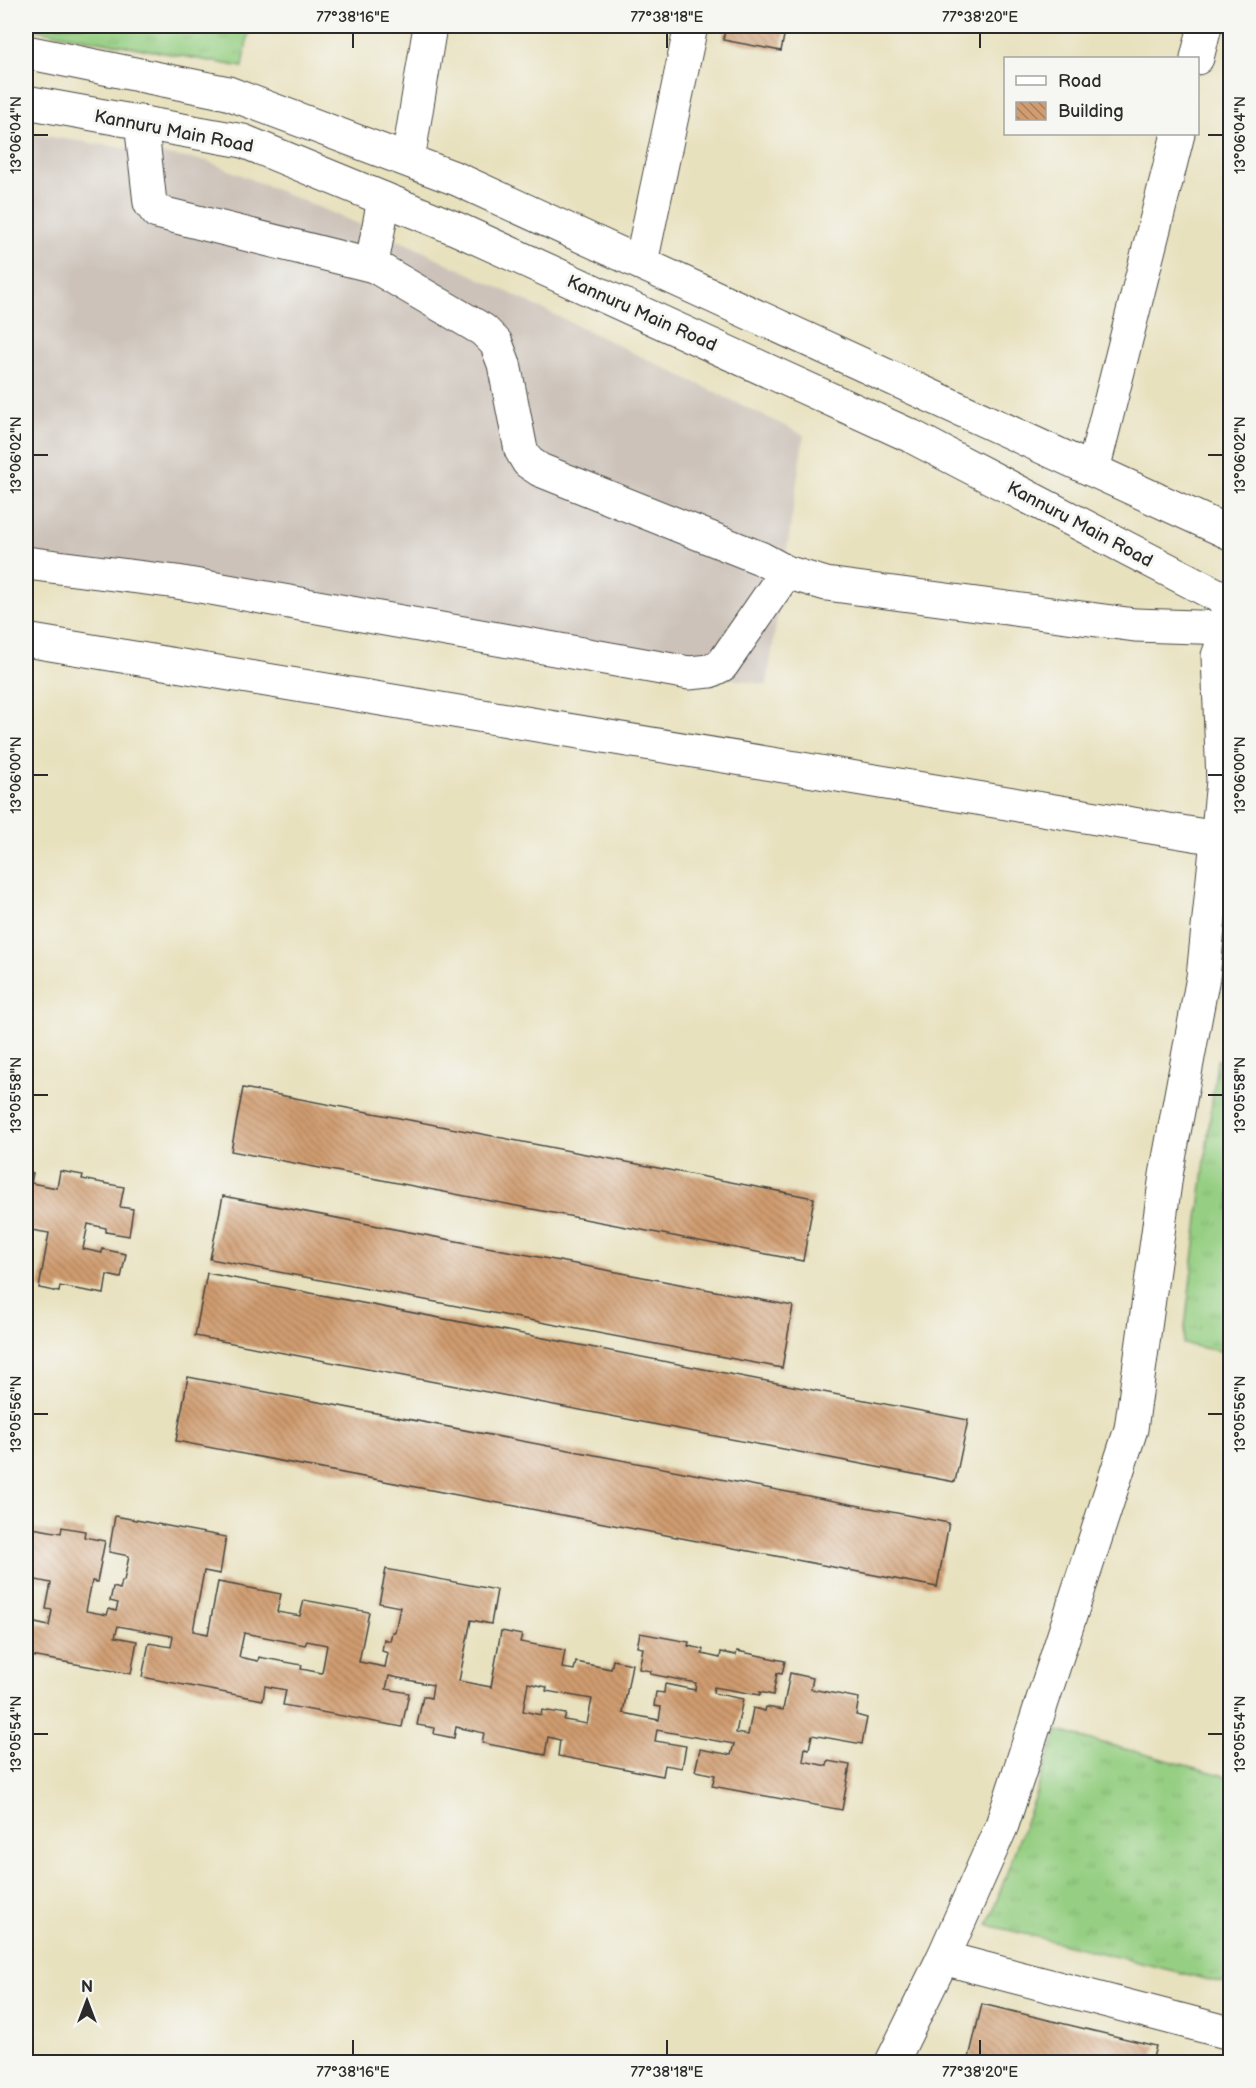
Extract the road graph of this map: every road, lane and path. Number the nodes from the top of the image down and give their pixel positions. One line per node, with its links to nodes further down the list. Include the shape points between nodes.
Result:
1 (430, 26): 9 (main road)
2 (691, 26): 11 (main road)
3 (1205, 26): 5 (main road)
4 (26, 52): 9 (main road, via 228,93)
5 (1197, 57)
6 (26, 102): 7 (main road, Kannuru Main Road)
7 (141, 122): 10 (main road, Kannuru Main Road, via 243,141); 12 (main road, via 150,203 157,212)
8 (1178, 135): 13 (main road)
9 (408, 160): 11 (main road)
10 (384, 199): 12 (main road); 17 (main road, Kannuru Main Road, via 911,436)
11 (641, 263): 13 (main road)
12 (374, 266): 16 (main road, via 483,330 496,343 504,364 521,450 528,462)
13 (1092, 470): 14 (main road)
14 (1230, 533)
15 (26, 563): 16 (main road, via 177,582 689,673 710,671 722,665)
16 (786, 572): 17 (main road, via 826,584 1135,625)
17 (1230, 618): 19 (main road, via 1218,656 1223,781)
18 (26, 640): 19 (main road)
19 (1217, 838): 20 (main road, via 1203,977 1166,1175 1131,1429 1002,1825)
20 (943, 1958): 21 (main road); 22 (main road)
21 (1230, 2033)
22 (892, 2062)

